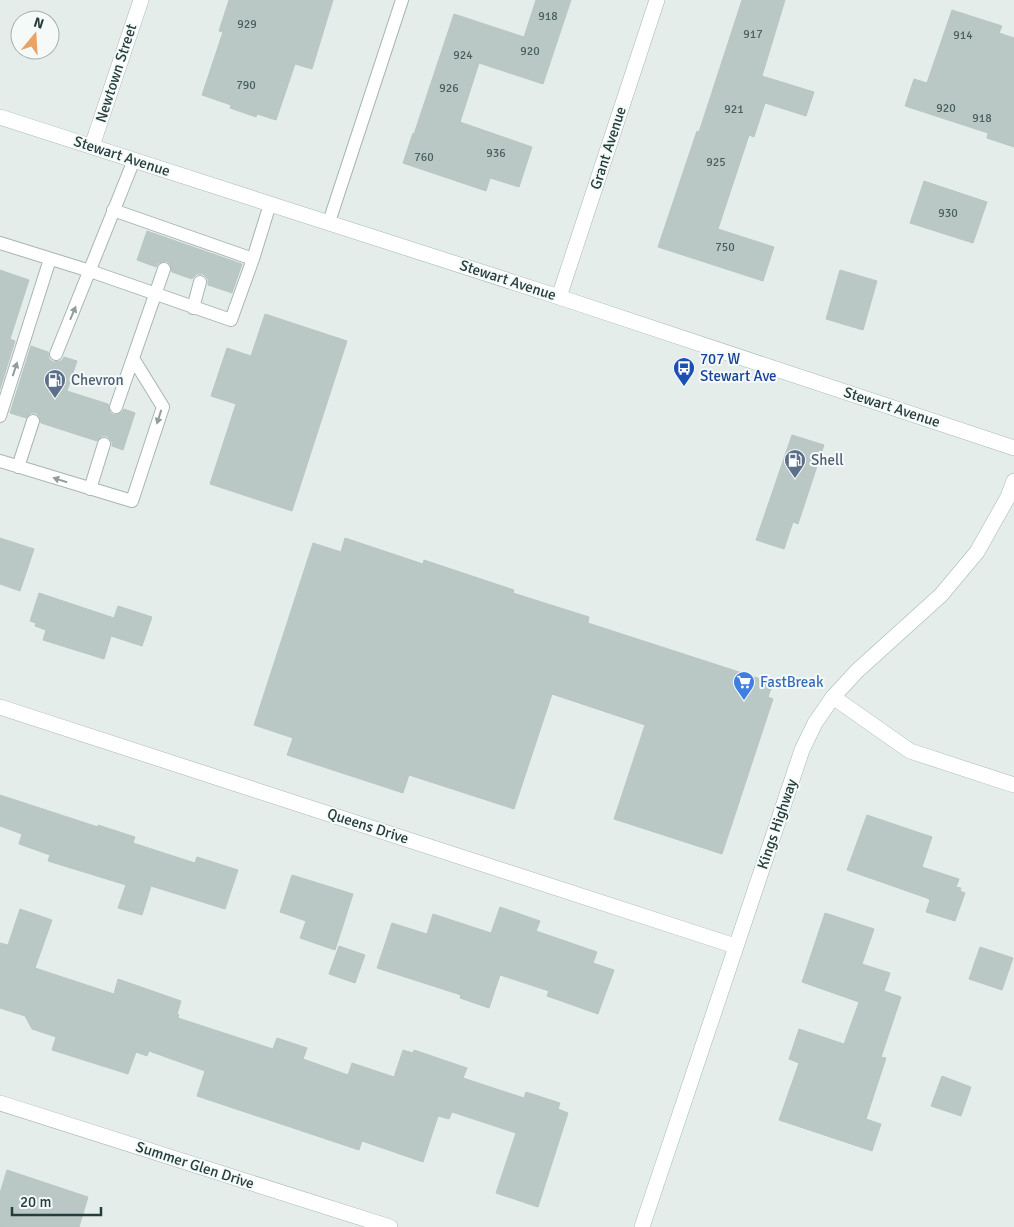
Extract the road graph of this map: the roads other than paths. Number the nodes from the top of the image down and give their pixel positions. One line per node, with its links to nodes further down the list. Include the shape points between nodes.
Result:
1 (140, 0): 5 (street, Newtown Street)
2 (402, 0): 9 (lane)
3 (657, 0): 17 (street, Grant Avenue)
4 (0, 117): 5 (street, Stewart Avenue)
5 (92, 146): 6 (street, Stewart Avenue)
6 (134, 160): 7 (street, Stewart Avenue); 8 (lane)
7 (270, 204): 9 (street, Stewart Avenue); 12 (lane)
8 (113, 210): 12 (lane, via 175,236); 14 (lane)
9 (329, 222): 17 (street, Stewart Avenue)
10 (0, 244): 11 (lane)
11 (50, 259): 14 (lane); 22 (lane, one-way to 11)
12 (253, 259): 18 (lane, via 231,320)
13 (164, 269): 16 (lane)
14 (90, 271): 16 (lane); 19 (lane, one-way to 14)
15 (200, 282): 18 (lane)
16 (155, 294): 18 (lane); 20 (lane)
17 (559, 297): 25 (street, Stewart Avenue)
18 (192, 308)
19 (56, 354)
20 (134, 360): 21 (lane); 29 (lane, one-way to 29, via 163,407 132,501)
21 (116, 407)
22 (0, 416)
23 (34, 421): 27 (lane)
24 (104, 444): 29 (lane)
25 (1014, 448)
26 (0, 461): 27 (lane)
27 (18, 467): 29 (lane, one-way to 27)
28 (1014, 480): 30 (street, Kings Highway, via 977,552 940,595)
29 (90, 489)
30 (833, 697): 32 (street, via 910,751); 33 (street, Kings Highway, via 802,750)
31 (0, 707): 33 (street, Queens Drive)
32 (1014, 785)
33 (735, 946): 36 (street, Kings Highway)
34 (0, 1103): 35 (street, Summer Glen Drive)
35 (390, 1227)
36 (642, 1227)

